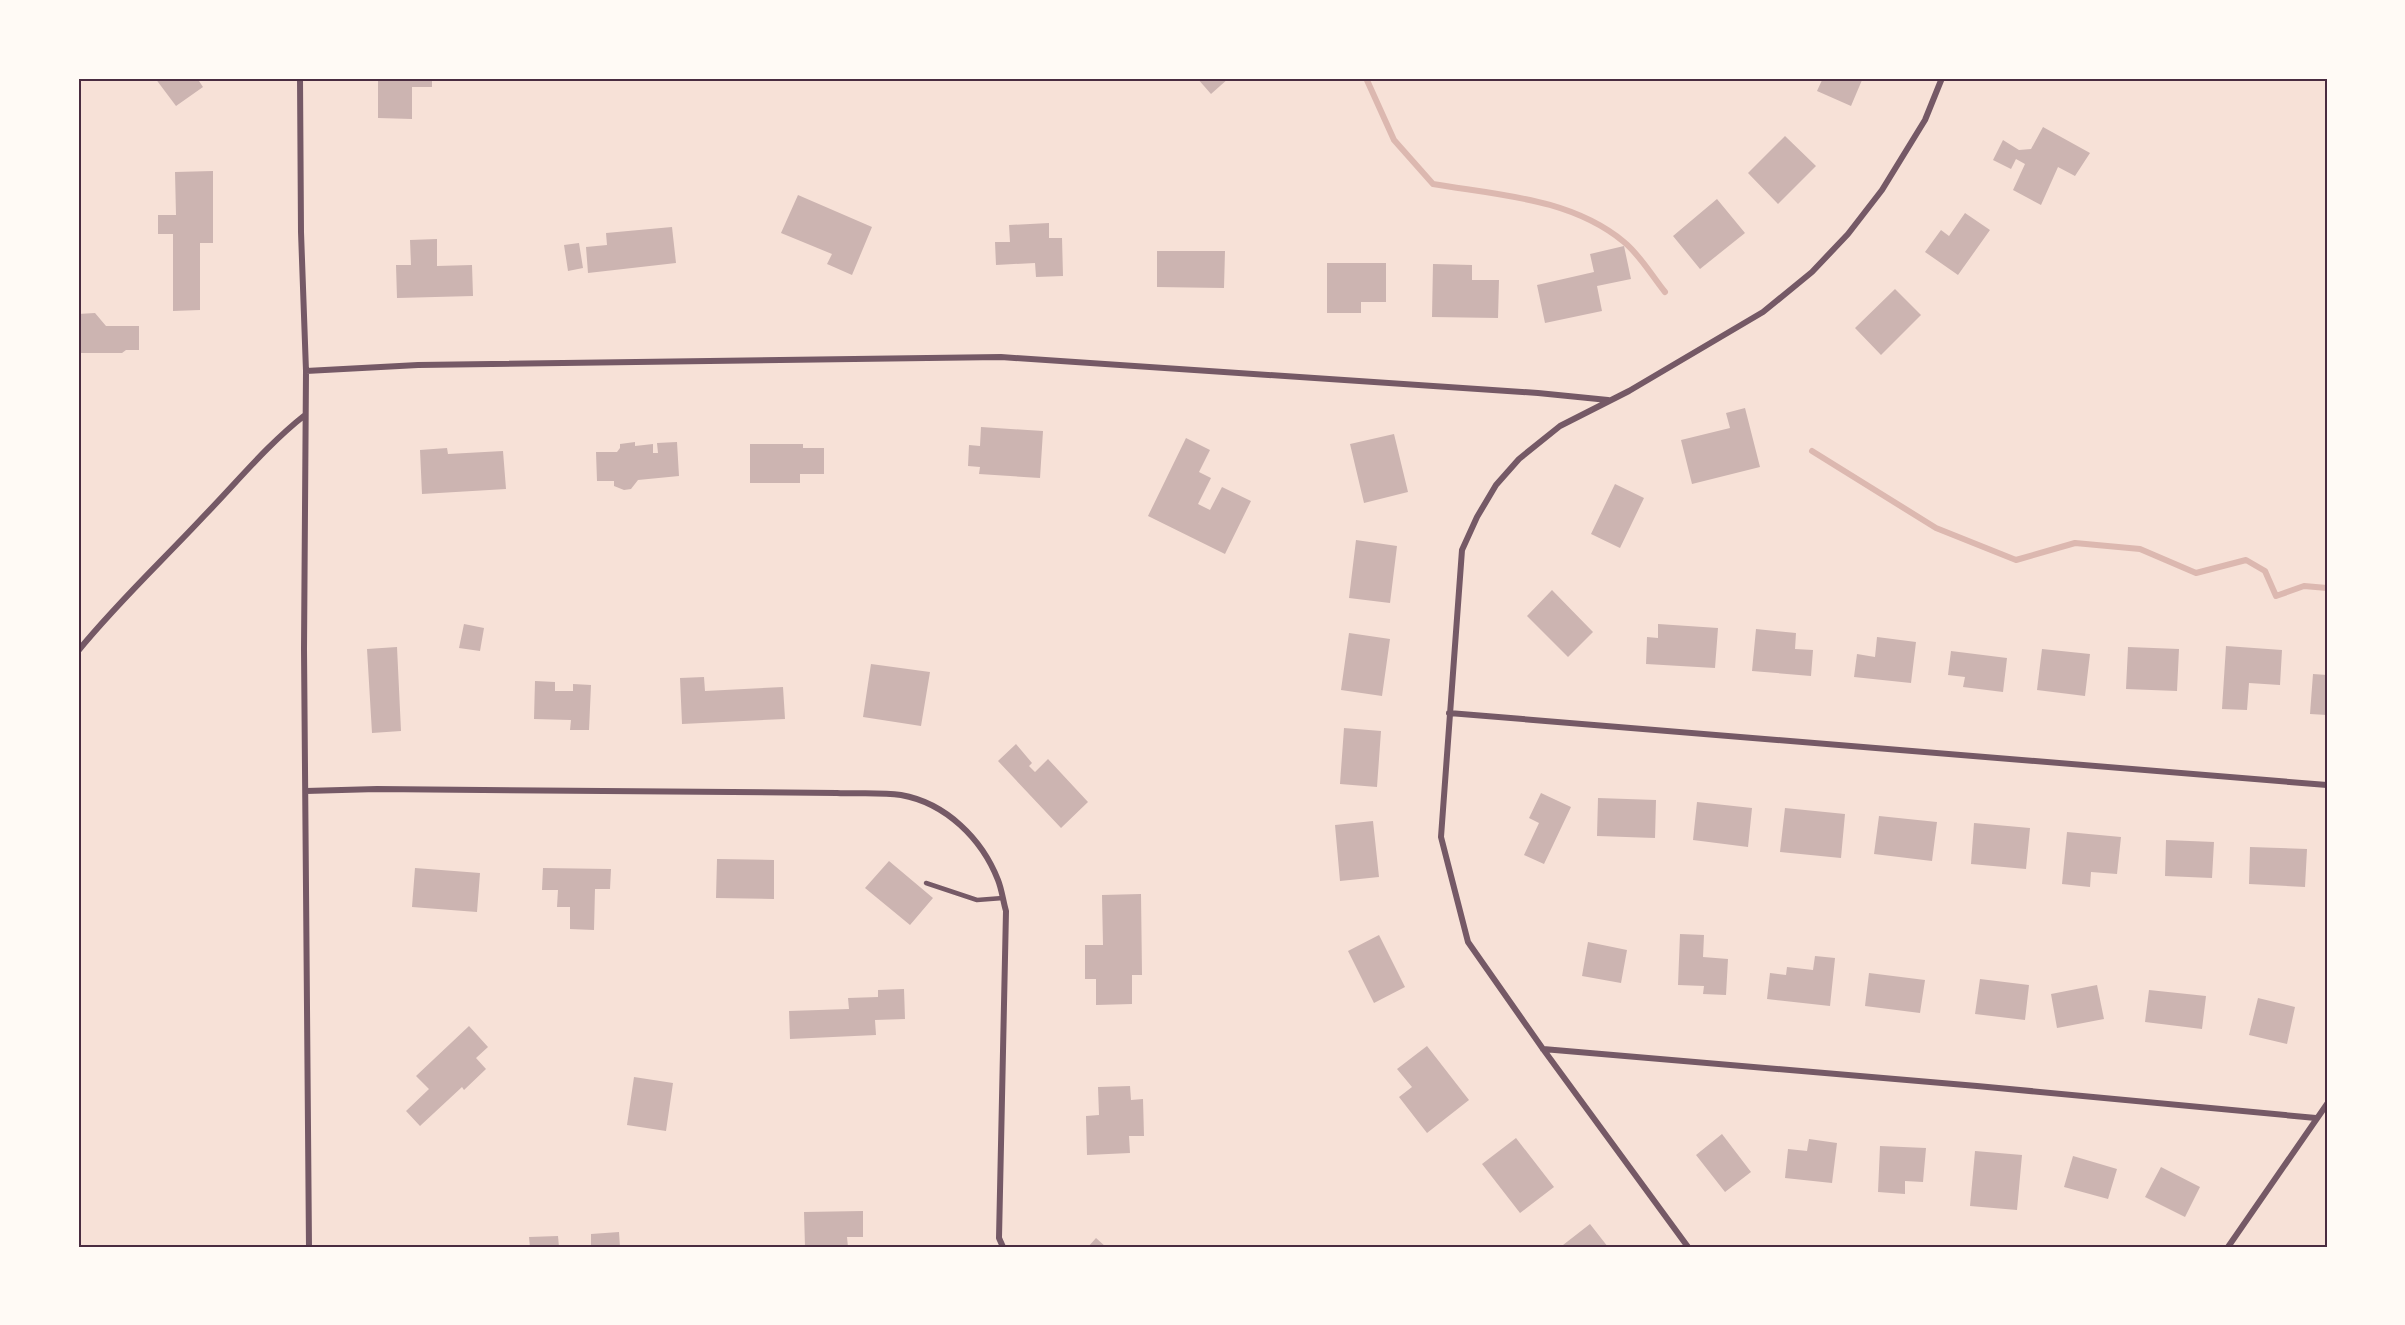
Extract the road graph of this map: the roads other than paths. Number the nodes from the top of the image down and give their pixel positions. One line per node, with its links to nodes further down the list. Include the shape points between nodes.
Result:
1 (300, 78): 3 (street)
2 (1942, 78): 4 (street, via 1924,120 1882,190 1812,272 1763,312)
3 (306, 371): 4 (street, via 418,365 1000,357); 5 (street)
4 (1610, 401): 7 (street, via 1560,426 1519,459 1496,485 1477,517 1462,550)
5 (305, 415): 6 (street, via 262,452); 9 (street)
6 (78, 651)
7 (1449, 713): 8 (street); 12 (street, via 1441,837 1468,942)
8 (2327, 785)
9 (306, 791): 11 (street, via 902,795 941,810 970,834 999,880); 15 (street)
10 (926, 883): 11 (lane, via 977,900)
11 (1003, 898): 16 (street, via 1006,911 999,1238)
12 (1543, 1049): 14 (street); 17 (street)
13 (2327, 1104): 14 (street)
14 (2316, 1118): 18 (street)
15 (309, 1247)
16 (1003, 1247)
17 (1688, 1247)
18 (2228, 1247)

